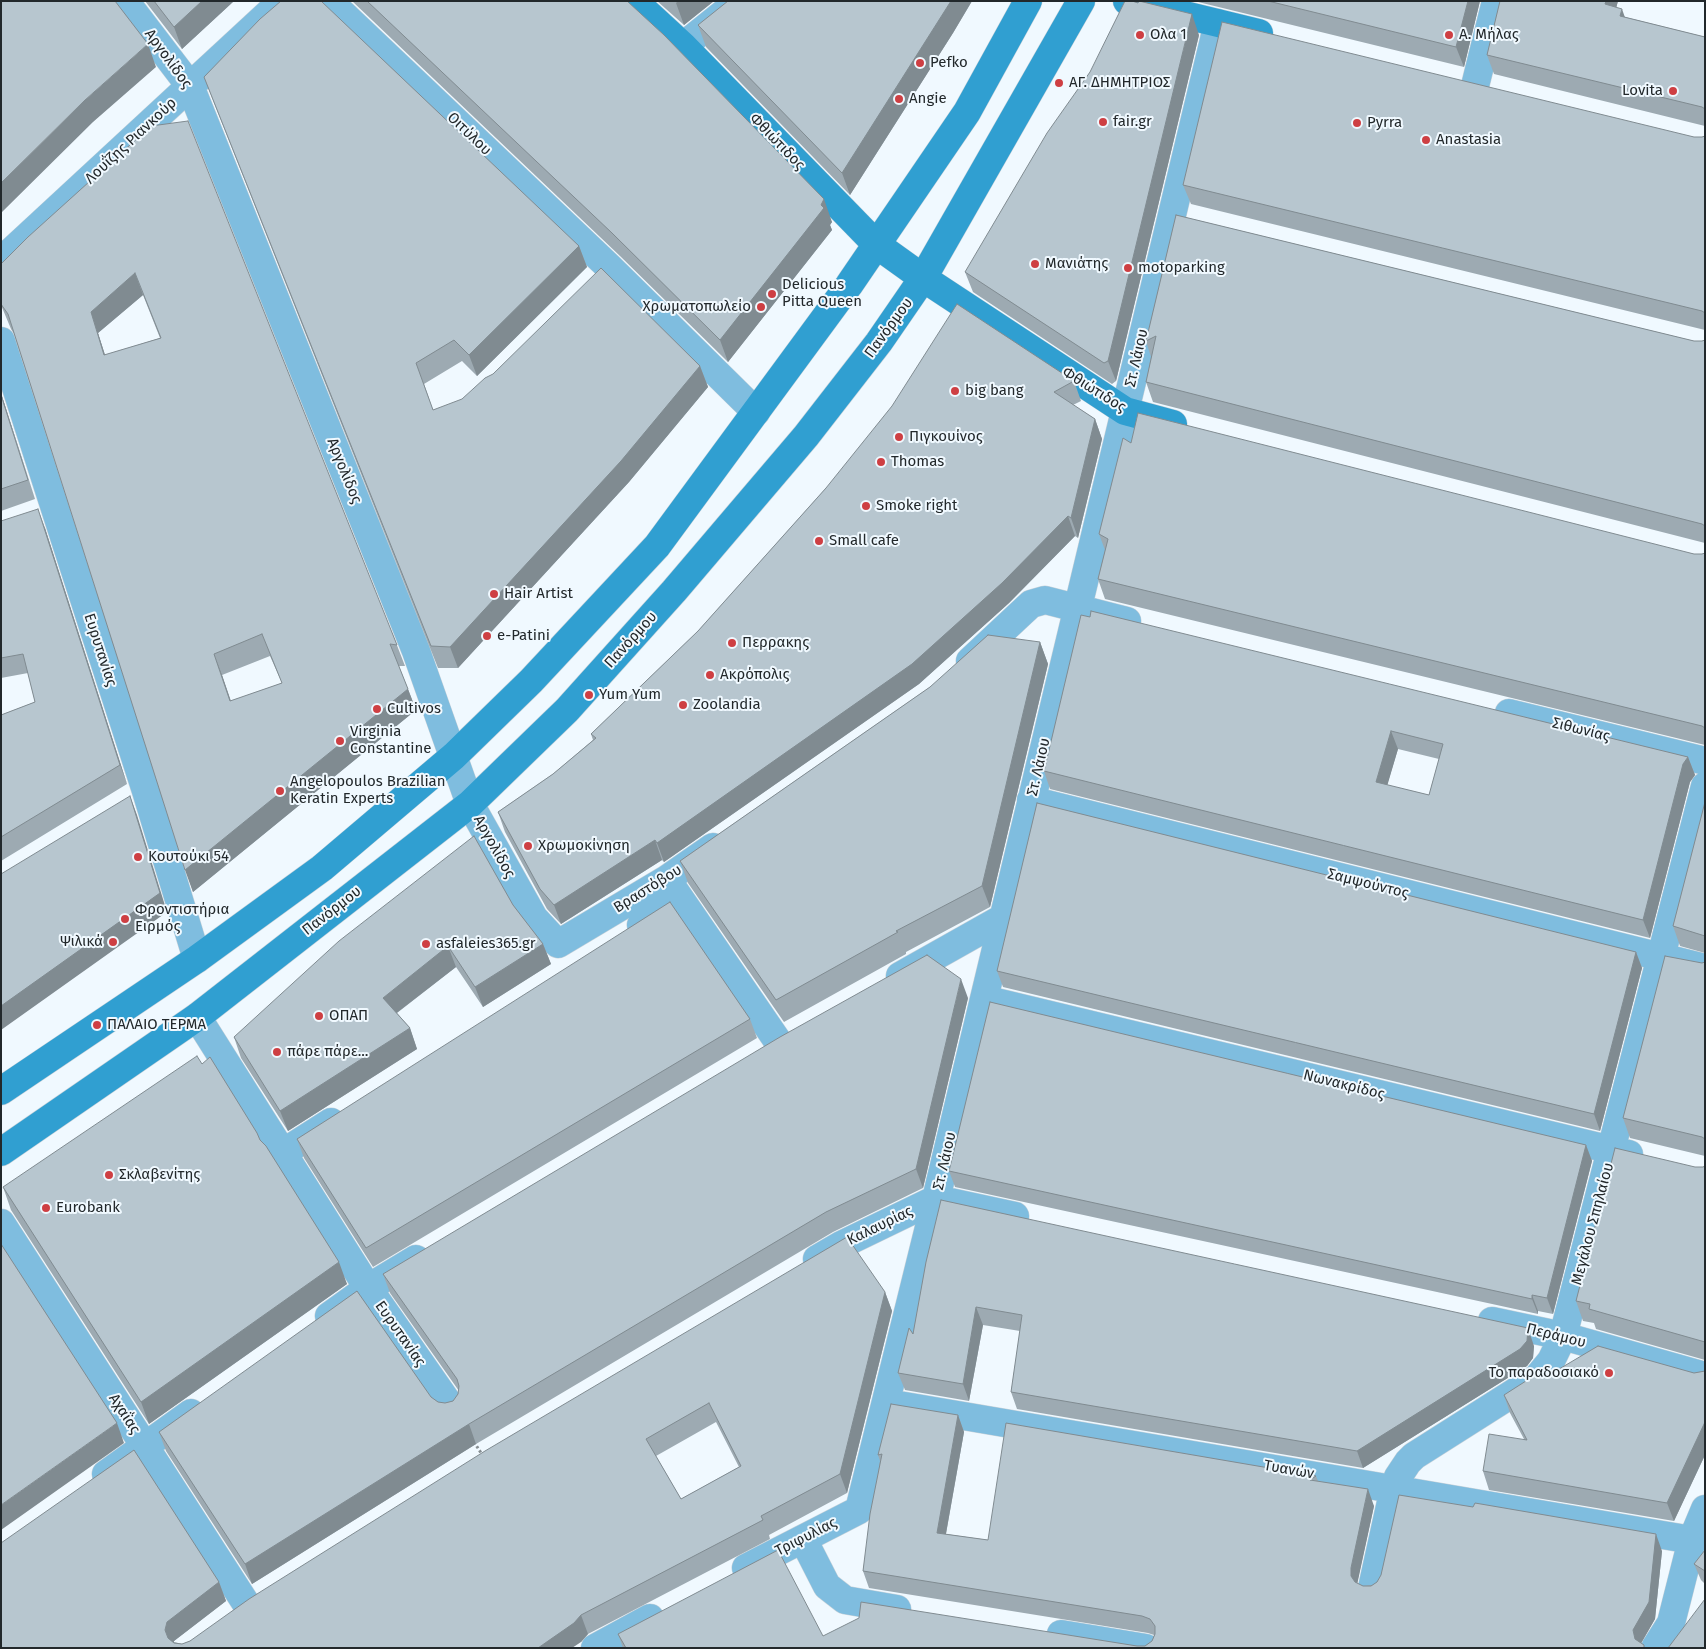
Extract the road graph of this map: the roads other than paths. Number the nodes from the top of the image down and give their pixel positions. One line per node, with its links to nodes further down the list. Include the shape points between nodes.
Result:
1 (125, 1): 14 (street, Αργολίδος)
2 (282, 1): 14 (street, Λουΐζης Ριανκούρ)
3 (329, 1): 21 (street, Οιτύλου)
4 (634, 1): 12 (street, Φθιώτιδος)
5 (739, 1): 12 (street)
6 (1028, 1): 19 (street, via 967,112)
7 (1081, 1): 22 (street, Πανόρμου)
8 (1126, 1): 10 (street)
9 (1496, 1): 15 (street)
10 (1218, 24): 11 (street); 17 (street, Στ. Λάιου)
11 (1284, 40)
12 (682, 46): 19 (street, Φθιώτιδος)
13 (1446, 79): 15 (street)
14 (190, 86): 20 (street, Λουΐζης Ριανκούρ); 34 (street, Αργολίδος, via 412,642)
15 (1475, 86): 16 (street)
16 (1504, 93)
17 (1172, 216): 18 (street); 26 (street, Στ. Λάιου)
18 (1201, 223)
19 (877, 245): 22 (street, Φθιώτιδος); 25 (street)
20 (1, 261)
21 (608, 267): 23 (street); 25 (street, Οιτύλου)
22 (923, 278): 26 (street, Φθιώτιδος); 39 (street, Πανόρμου, via 879,342 806,436 674,592 567,710)
23 (588, 287)
24 (1, 341): 28 (street, Ευρυτανίας)
25 (756, 412): 34 (street, via 657,546 531,681)
26 (1125, 412): 27 (street, Φθιώτιδος); 30 (street, Στ. Λάιου)
27 (1202, 431)
28 (54, 509): 29 (street); 37 (street, Ευρυτανίας)
29 (28, 518)
30 (1077, 609): 31 (street); 32 (street, via 1045,600 1031,604); 38 (street, Στ. Λάιου)
31 (1155, 627)
32 (951, 678)
33 (1483, 707): 35 (street, Σιθωνίας)
34 (454, 756): 39 (street, Αργολίδος); 47 (street, via 322,868)
35 (1705, 760)
36 (1705, 786): 46 (street, Μεγάλου Σπηλαίου)
37 (146, 791): 40 (street); 47 (street, Ευρυτανίας)
38 (1031, 800): 43 (street, Στ. Λάιου); 46 (street, Σαμψούντος)
39 (470, 804): 45 (street, Αργολίδος, via 534,918); 51 (street, Πανόρμου)
40 (121, 807)
41 (730, 835): 42 (street, Βραστόβου)
42 (674, 890): 44 (street, Βραστόβου); 45 (street, Βραστόβου); 52 (street, via 770,1048)
43 (1003, 918): 49 (street); 50 (street, Στ. Λάιου)
44 (623, 937)
45 (558, 944)
46 (1661, 956): 48 (street, Σαμψούντος); 55 (street, Μεγάλου Σπηλαίου)
47 (197, 959): 53 (street)
48 (1705, 968)
49 (882, 986)
50 (984, 999): 55 (street, Νωνακρίδος); 59 (street, Στ. Λάιου)
51 (197, 1017): 56 (street, Πανόρμου); 57 (street, Ευρυτανίας)
52 (805, 1029)
53 (1, 1091)
54 (356, 1106): 57 (street)
55 (1613, 1150): 58 (street, Νωνακρίδος); 67 (street, Μεγάλου Σπηλαίου)
56 (1, 1152)
57 (281, 1154): 64 (street, Ευρυτανίας)
58 (1650, 1159)
59 (936, 1199): 60 (street); 63 (street, Καλαυρίας, via 841,1245); 70 (street, Στ. Λάιου)
60 (1042, 1222)
61 (2, 1226): 72 (street, Αχαΐας)
62 (436, 1247): 64 (street)
63 (798, 1270)
64 (368, 1288): 66 (street); 71 (street, Ευρυτανίας)
65 (1466, 1315): 67 (street, Περάμου)
66 (312, 1328)
67 (1563, 1336): 68 (street, Περάμου); 74 (street, Μεγάλου Σπηλαίου, via 1537,1378 1414,1456)
68 (1705, 1376)
69 (208, 1401): 72 (street)
70 (887, 1402): 74 (street, Τυανών); 76 (street, Στ. Λάιου)
71 (451, 1407)
72 (145, 1446): 73 (street); 82 (street, Αχαΐας)
73 (89, 1486)
74 (1394, 1488): 78 (street, Τυανών); 80 (street, Μεγάλου Σπηλαίου)
75 (1705, 1509): 78 (street)
76 (859, 1510): 77 (street, Τριφυλίας)
77 (803, 1539): 79 (street, Τριφυλίας); 84 (street, via 827,1586 845,1600)
78 (1692, 1540): 89 (street, via 1671,1623)
79 (724, 1579)
80 (1372, 1588)
81 (272, 1589): 82 (street)
82 (247, 1605): 85 (street)
83 (672, 1606): 87 (street)
84 (922, 1612)
85 (224, 1621)
86 (1039, 1631): 88 (street)
87 (595, 1648)
88 (1146, 1648)
89 (1655, 1648)

